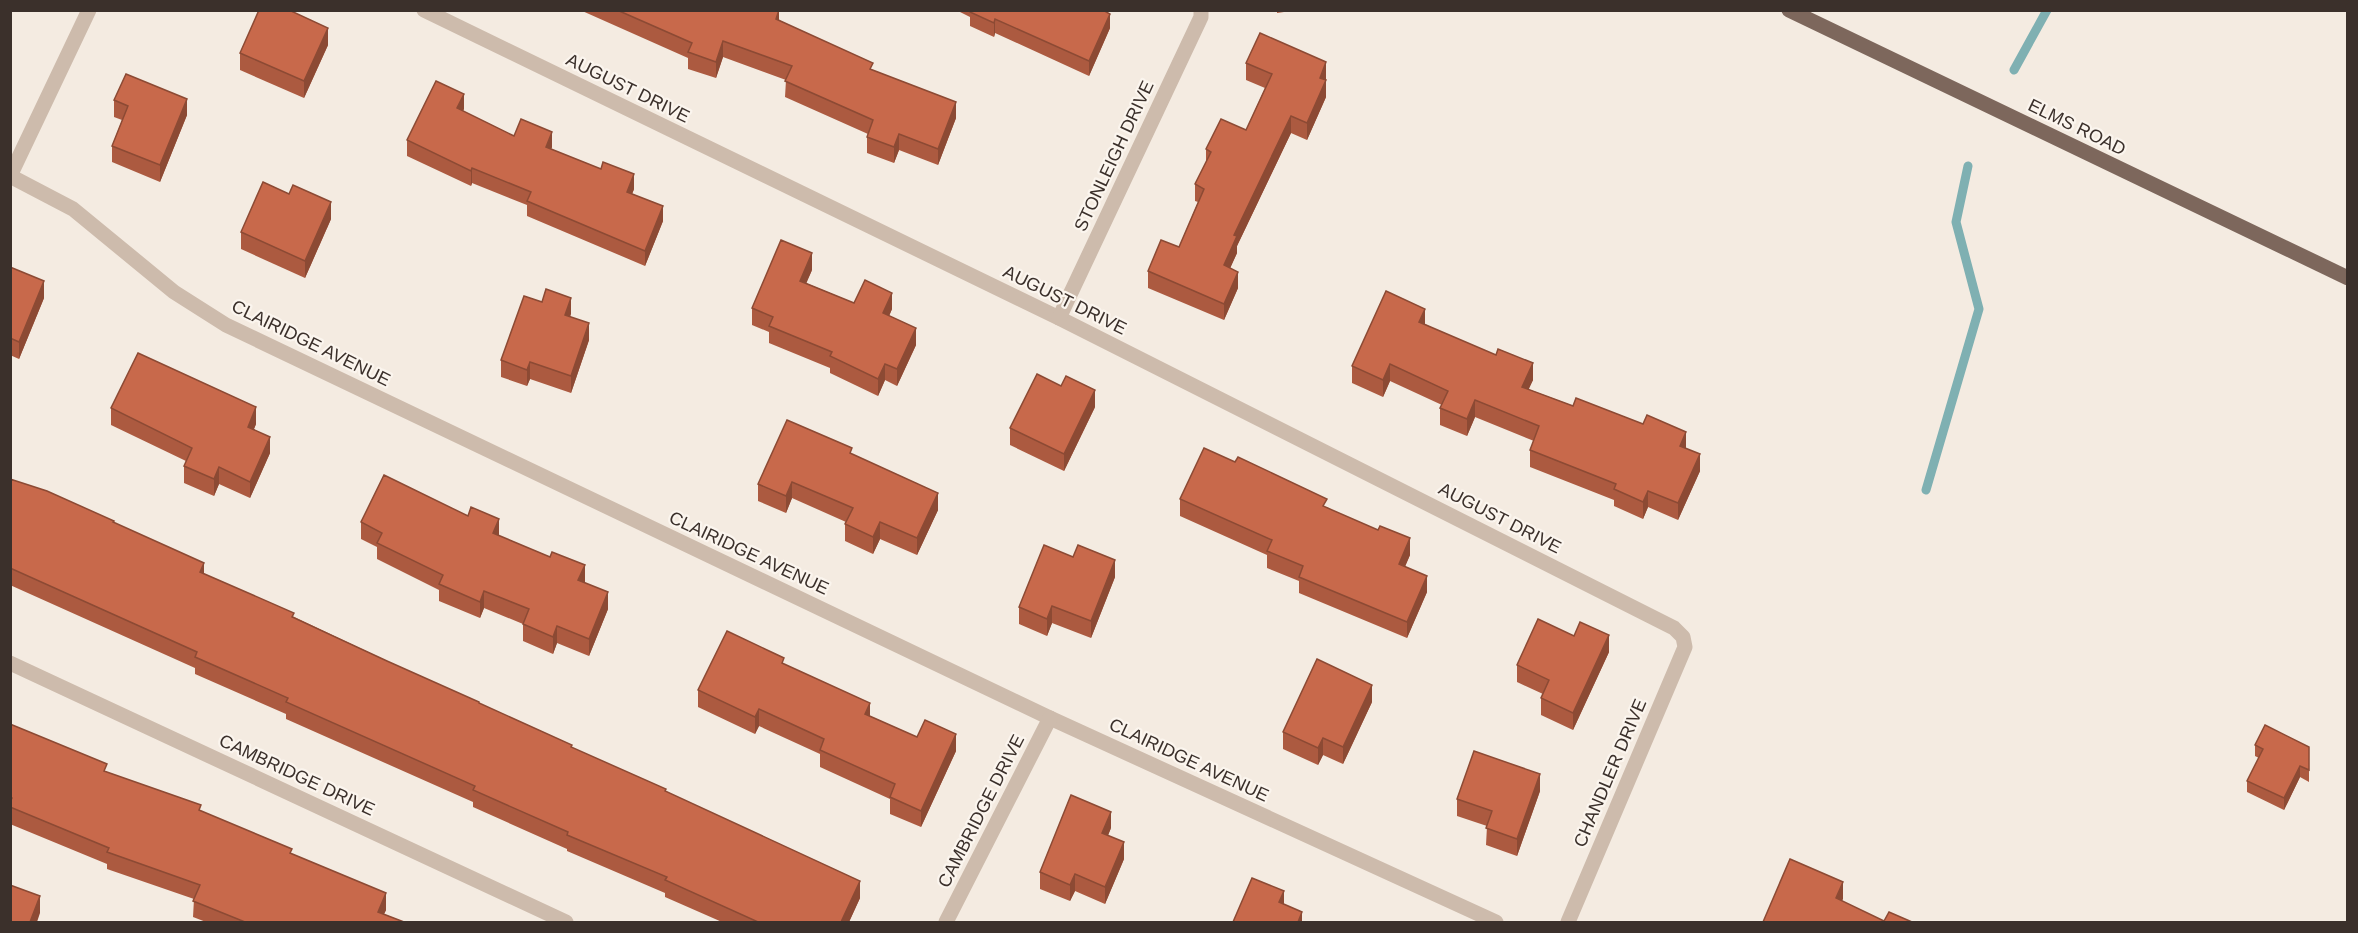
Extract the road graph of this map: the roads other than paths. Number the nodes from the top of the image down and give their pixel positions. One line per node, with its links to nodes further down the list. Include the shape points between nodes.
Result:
1 (89, 10): 5 (street)
2 (424, 10): 7 (street, AUGUST DRIVE)
3 (1201, 10): 7 (street, STONLEIGH DRIVE)
4 (1789, 10): 6 (main road, ELMS ROAD)
5 (10, 176): 10 (street, CLAIRIDGE AVENUE, via 73,209 174,292 226,325)
6 (2348, 278)
7 (1059, 318): 8 (street, AUGUST DRIVE, via 1674,628)
8 (1683, 637): 14 (street, CHANDLER DRIVE, via 1685,647)
9 (10, 663): 11 (street, CAMBRIDGE DRIVE)
10 (1050, 718): 12 (street, CAMBRIDGE DRIVE); 13 (street, CLAIRIDGE AVENUE)
11 (566, 922)
12 (946, 922)
13 (1496, 922)
14 (1568, 922)

